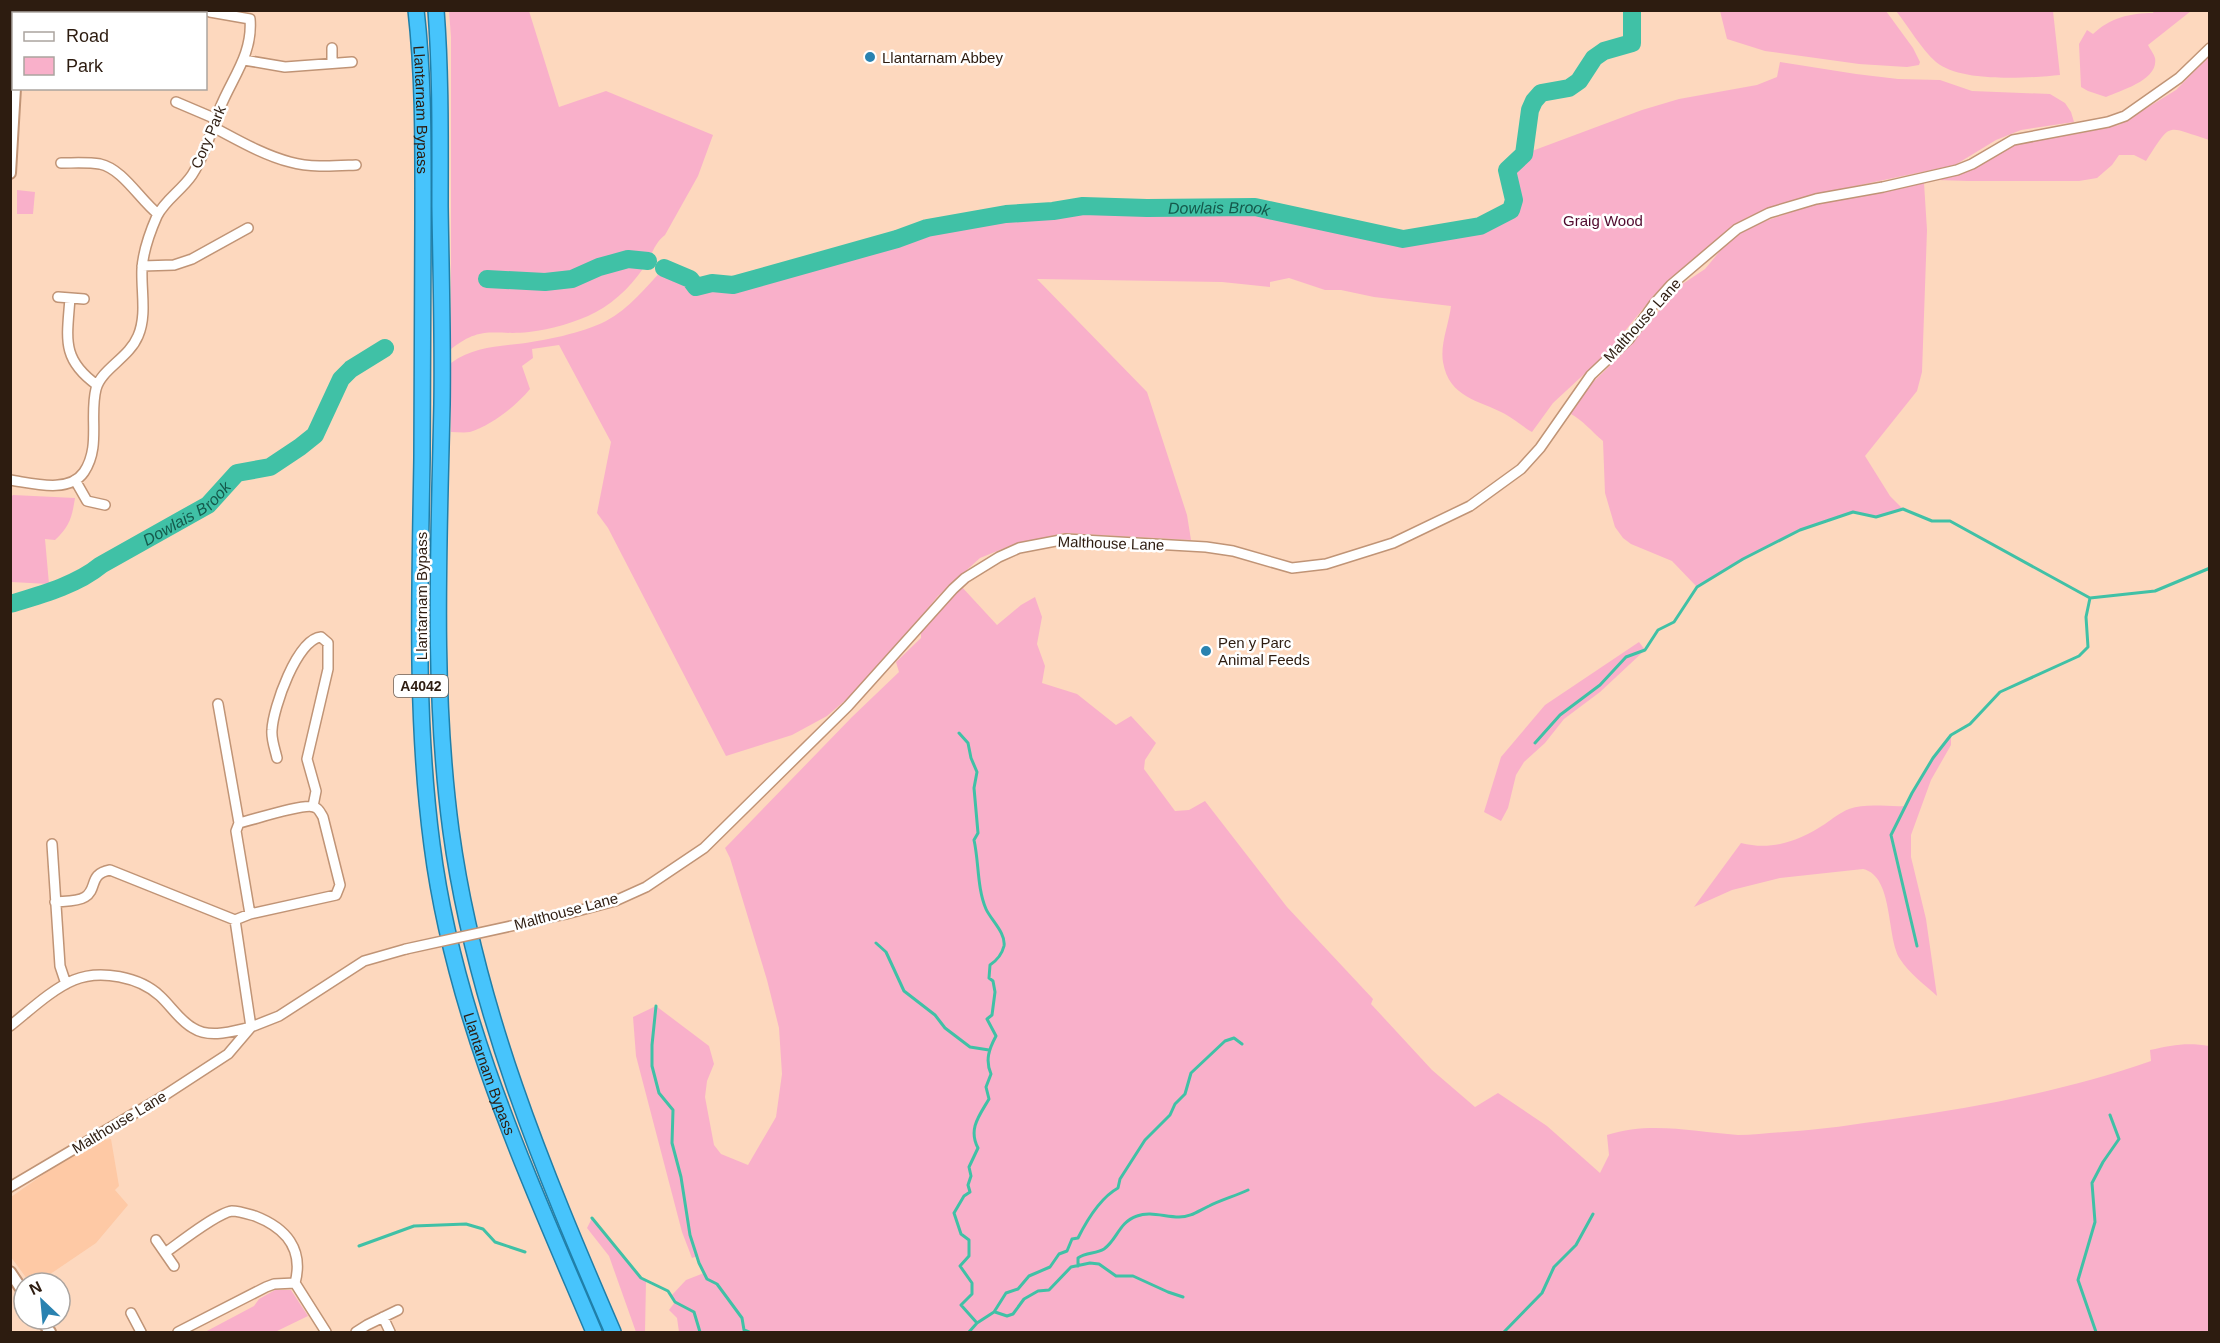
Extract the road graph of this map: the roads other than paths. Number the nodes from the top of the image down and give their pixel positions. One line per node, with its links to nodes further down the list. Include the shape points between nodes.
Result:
1 (416, 10): 51 (highway, Llantarnam Bypass / A4042, via 423,165 422,718 432,847 446,929 475,1036 515,1144)
2 (436, 10): 52 (highway, Llantarnam Bypass / A4042, via 442,400 439,660 451,833 476,958 505,1061 550,1183)
3 (210, 12): 4 (street, Cory Park)
4 (252, 15): 7 (street, Cory Park)
5 (332, 48): 9 (street)
6 (2210, 48): 37 (street, Malthouse Lane, bridge, via 2179,78 2125,116 2108,123 2013,140 1957,170 1816,199 1769,213 1737,229 1666,291 1629,339 1590,375 1521,469 1470,506 1394,543 1336,561 1292,568 1206,547 1066,539 999,557 953,589 848,706 704,848 646,886 615,901 364,961 279,1016)
7 (244, 60): 9 (street, via 285,67); 12 (street, Cory Park)
8 (352, 62): 9 (street)
9 (332, 63)
10 (15, 90): 14 (street)
11 (176, 102): 12 (street)
12 (215, 123): 15 (street, via 245,144 291,162); 17 (street, Cory Park, via 201,161)
13 (61, 163): 17 (street, via 100,164 113,169)
14 (11, 165): 16 (street)
15 (356, 165)
16 (10, 173)
17 (158, 214): 19 (street, Cory Park)
18 (248, 228): 19 (street, via 182,263)
19 (142, 266): 23 (street, Cory Park, via 140,333 134,346)
20 (58, 297): 21 (street)
21 (70, 298): 22 (street); 23 (street, via 68,346 73,363)
22 (84, 299)
23 (97, 385): 25 (street, via 92,408 94,448 84,472)
24 (10, 480): 25 (street, via 58,485)
25 (75, 480): 26 (street, via 87,501)
26 (105, 505)
27 (218, 704): 30 (street)
28 (277, 758): 29 (street, via 272,730 283,688 296,661 310,643 321,637 328,644 328,669 307,759 316,791)
29 (313, 806): 30 (street); 33 (street, via 323,817 339,891 333,897)
30 (239, 823): 33 (street, via 236,831)
31 (52, 844): 32 (street)
32 (56, 902): 34 (street, via 84,898 95,878 110,870); 35 (street, via 60,966)
33 (250, 914): 34 (street)
34 (235, 920): 37 (street)
35 (66, 984): 36 (street); 37 (street, via 91,975 136,981 158,994 192,1028 217,1033)
36 (10, 1026)
37 (251, 1027): 38 (street, Malthouse Lane, via 228,1054)
38 (10, 1187)
39 (156, 1240): 40 (street)
40 (165, 1253): 41 (street); 42 (street, via 224,1214 240,1212 266,1221 291,1242 299,1269)
41 (174, 1266)
42 (295, 1283): 47 (street, via 266,1287); 48 (street)
43 (398, 1310): 45 (street)
44 (131, 1313): 46 (street)
45 (383, 1317): 49 (street); 50 (street)
46 (141, 1332)
47 (178, 1332)
48 (326, 1332)
49 (356, 1332)
50 (390, 1332)
51 (594, 1332)
52 (613, 1332)

